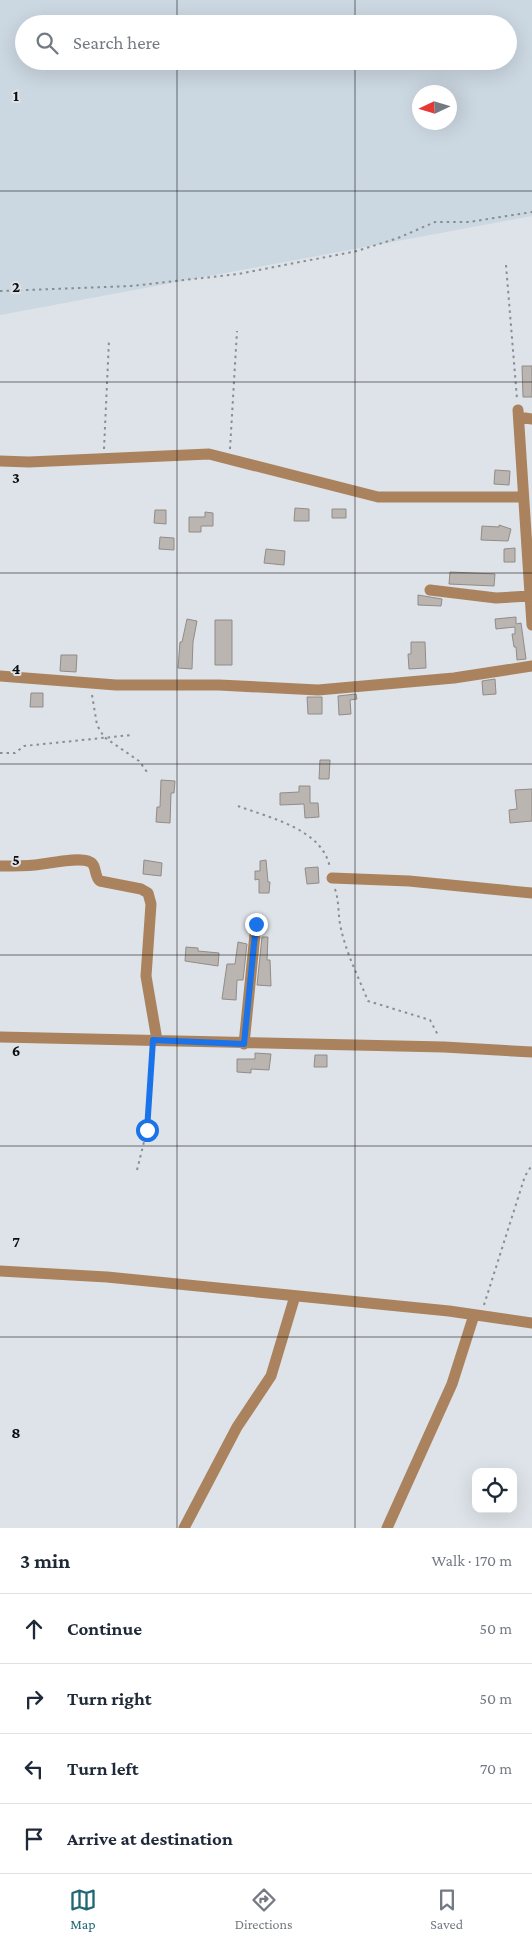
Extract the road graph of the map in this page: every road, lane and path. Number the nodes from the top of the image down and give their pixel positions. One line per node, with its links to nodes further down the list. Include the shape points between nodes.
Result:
1 (532, 212): 3 (path, via 469,222 435,222 357,251 238,274 132,286)
2 (506, 265): 6 (path)
3 (0, 291)
4 (237, 331): 9 (path)
5 (109, 340): 8 (path)
6 (518, 414): 7 (street); 11 (street)
7 (532, 419)
8 (104, 459): 9 (street, via 209,454); 10 (street)
9 (230, 459): 11 (street, via 378,497)
10 (0, 461)
11 (523, 496): 13 (street)
12 (430, 590): 13 (street, via 496,598)
13 (529, 596): 14 (street)
14 (532, 625)
15 (532, 666): 17 (street, via 454,678 318,690)
16 (0, 676): 17 (street)
17 (90, 683): 19 (path, via 97,725)
18 (131, 734): 19 (path)
19 (104, 737): 20 (path, via 24,746 14,753); 21 (path, via 139,761)
20 (0, 753)
21 (147, 772)
22 (238, 806): 24 (path, via 305,832 328,857)
23 (0, 866): 28 (street, via 81,860 93,865 100,881 148,893 151,904 146,976)
24 (332, 878): 25 (street, via 409,881); 30 (path, via 340,924 368,1001 430,1020)
25 (532, 893)
26 (256, 924): 29 (street)
27 (0, 1037): 28 (street)
28 (155, 1040): 29 (street); 33 (path, via 147,1130)
29 (244, 1044): 30 (street)
30 (444, 1048): 31 (street)
31 (532, 1052)
32 (532, 1165): 36 (path, via 524,1176)
33 (137, 1170)
34 (0, 1271): 35 (street, via 107,1277)
35 (295, 1296): 36 (street); 38 (street, via 271,1376 237,1426)
36 (477, 1316): 37 (street); 39 (street, via 452,1384)
37 (532, 1323)
38 (184, 1528)
39 (387, 1528)

